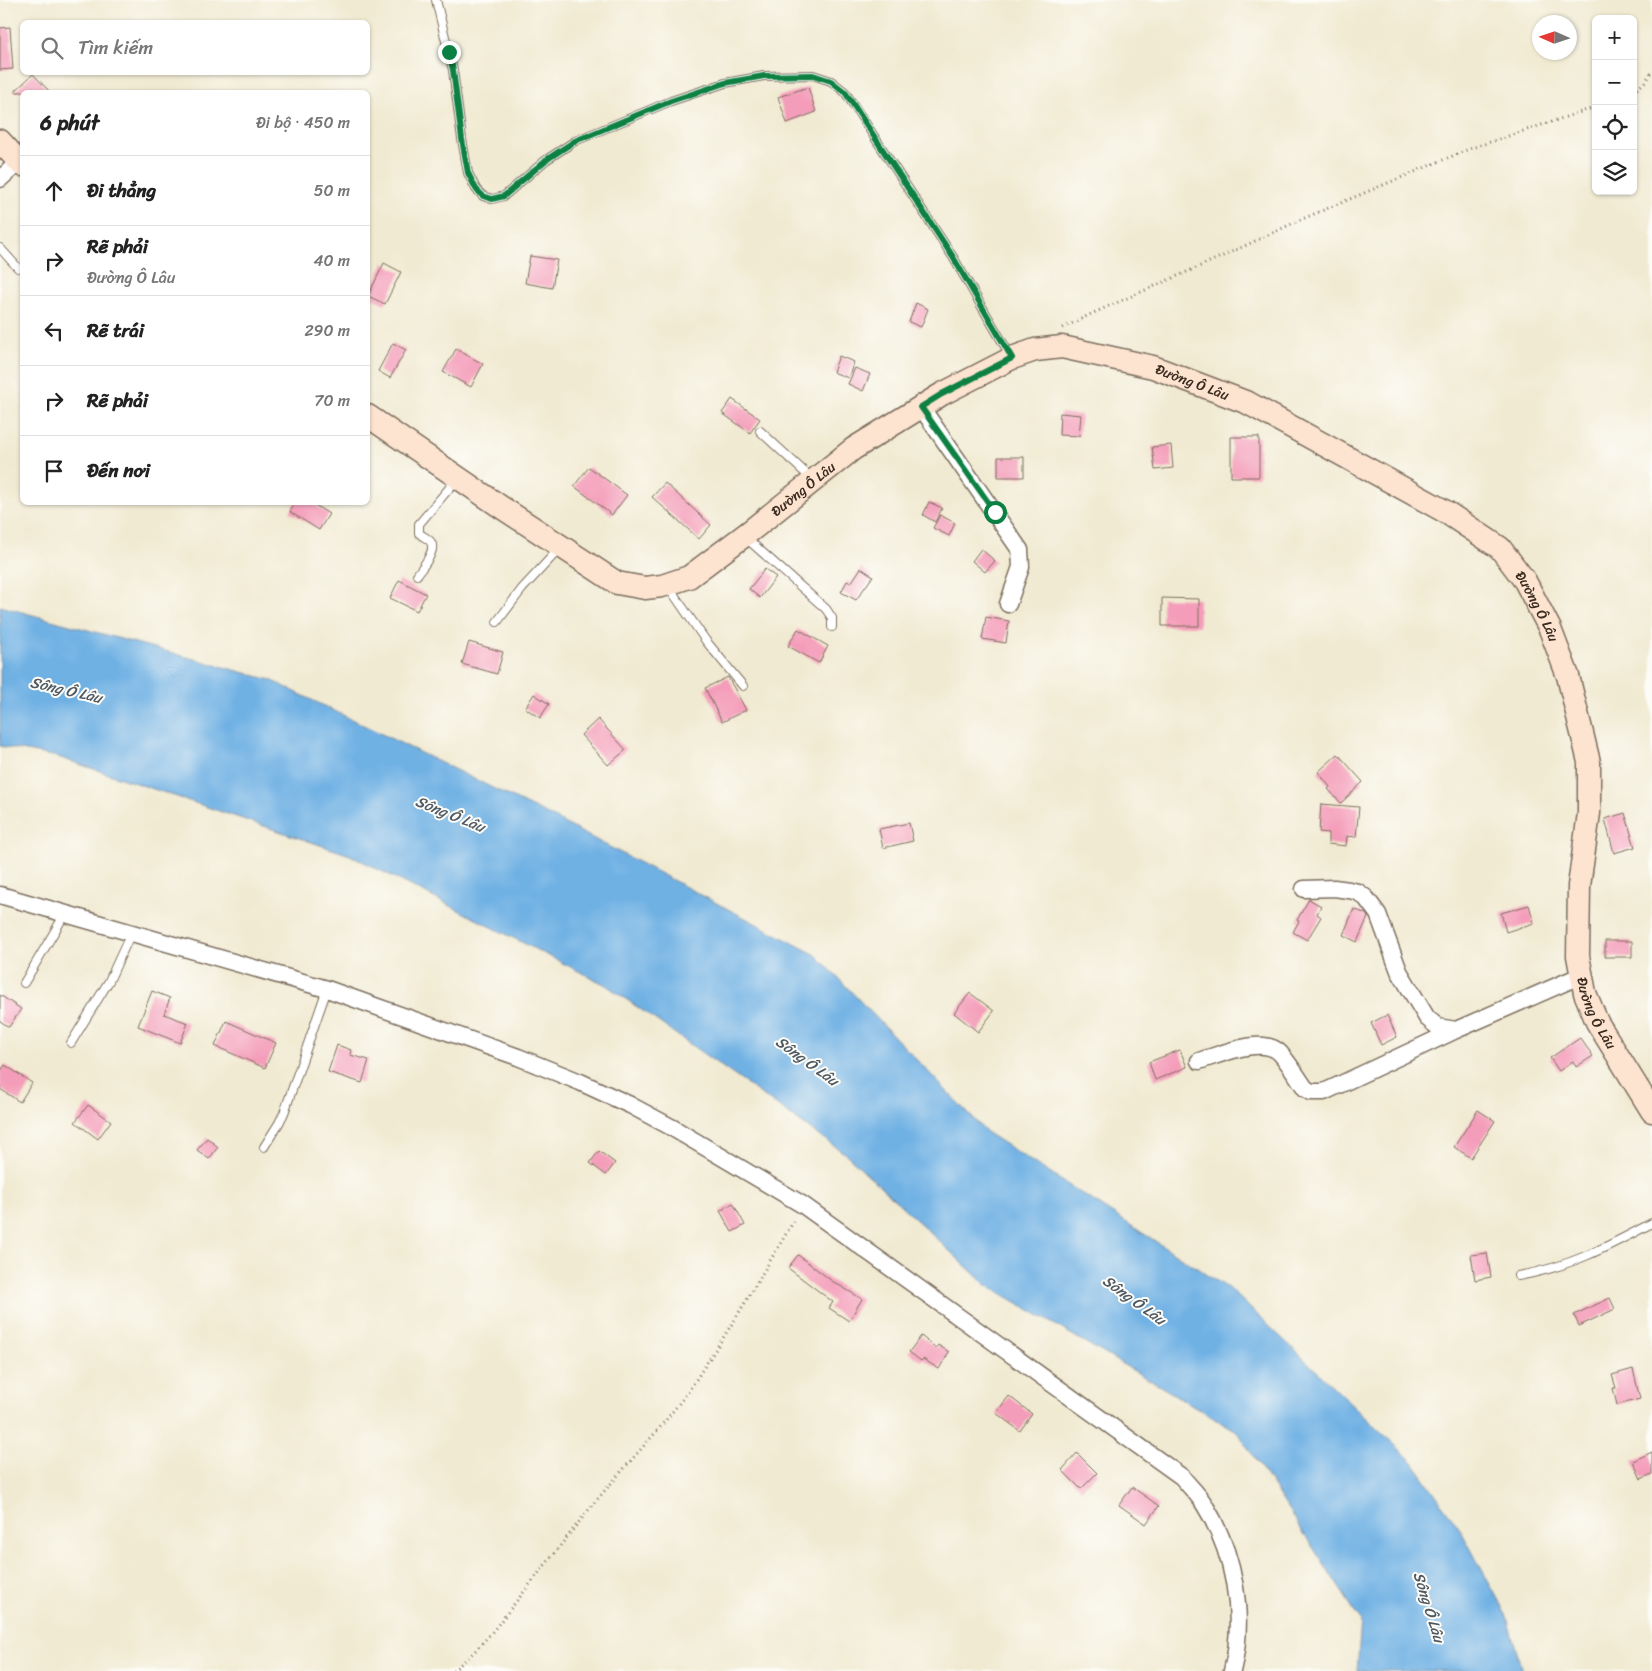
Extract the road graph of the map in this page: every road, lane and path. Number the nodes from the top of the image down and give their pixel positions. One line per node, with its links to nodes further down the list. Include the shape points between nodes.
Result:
1 (436, 0): 12 (lane, via 453,70 468,173 483,196 492,199 504,196 546,160 575,141 671,101 725,83 764,76 813,75 831,81 845,92 953,257)
2 (1652, 71): 3 (path)
3 (1637, 89)
4 (1592, 108): 11 (path, via 1469,149 1300,220 1091,314 1049,335)
5 (0, 141): 6 (main road)
6 (20, 163)
7 (20, 165): 8 (street)
8 (0, 179)
9 (0, 248): 10 (lane)
10 (18, 268)
11 (1040, 349): 12 (main road, Đường Ô Lâu); 30 (main road, Đường Ô Lâu, via 1062,347 1153,367 1248,402 1446,512 1500,548 1525,580 1550,629 1568,676 1589,762 1589,813 1580,886 1578,956)
12 (1012, 358): 13 (main road, Đường Ô Lâu)
13 (921, 407): 17 (main road, Đường Ô Lâu, via 853,449); 22 (street, via 1020,550 1021,567)
14 (370, 417): 16 (main road, Đường Ô Lâu)
15 (760, 431): 17 (lane)
16 (458, 478): 19 (main road, Đường Ô Lâu); 20 (lane, via 419,524 419,533 430,541 432,549)
17 (814, 480): 18 (main road, Đường Ô Lâu)
18 (744, 536): 21 (main road, Đường Ô Lâu, via 688,577); 24 (lane, via 826,609 832,618)
19 (561, 547): 21 (main road, Đường Ô Lâu, via 617,584 645,588); 23 (lane)
20 (417, 575)
21 (667, 584): 25 (lane, via 706,641)
22 (1008, 604)
23 (497, 622)
24 (832, 626)
25 (743, 686)
26 (1304, 888): 33 (street, via 1349,890 1366,898 1378,914 1399,971 1427,1018 1438,1027)
27 (0, 896): 28 (street)
28 (66, 913): 29 (street); 31 (lane)
29 (131, 933): 32 (street); 34 (lane, via 109,981)
30 (1582, 975): 33 (street); 36 (main road, Đường Ô Lâu, via 1585,993 1597,1022)
31 (24, 983)
32 (327, 989): 37 (lane, via 284,1113); 38 (street, via 580,1082 630,1105)
33 (1456, 1030): 35 (street, via 1324,1092 1311,1092 1305,1088 1280,1052 1268,1046 1254,1046)
34 (71, 1044)
35 (1198, 1061)
36 (1652, 1111)
37 (264, 1147)
38 (803, 1205): 41 (path, via 688,1392 493,1631); 42 (street, via 1182,1477 1203,1503 1217,1529 1233,1577 1238,1619)
39 (1652, 1224): 40 (lane, via 1576,1261)
40 (1518, 1276)
41 (453, 1671)
42 (1232, 1671)

